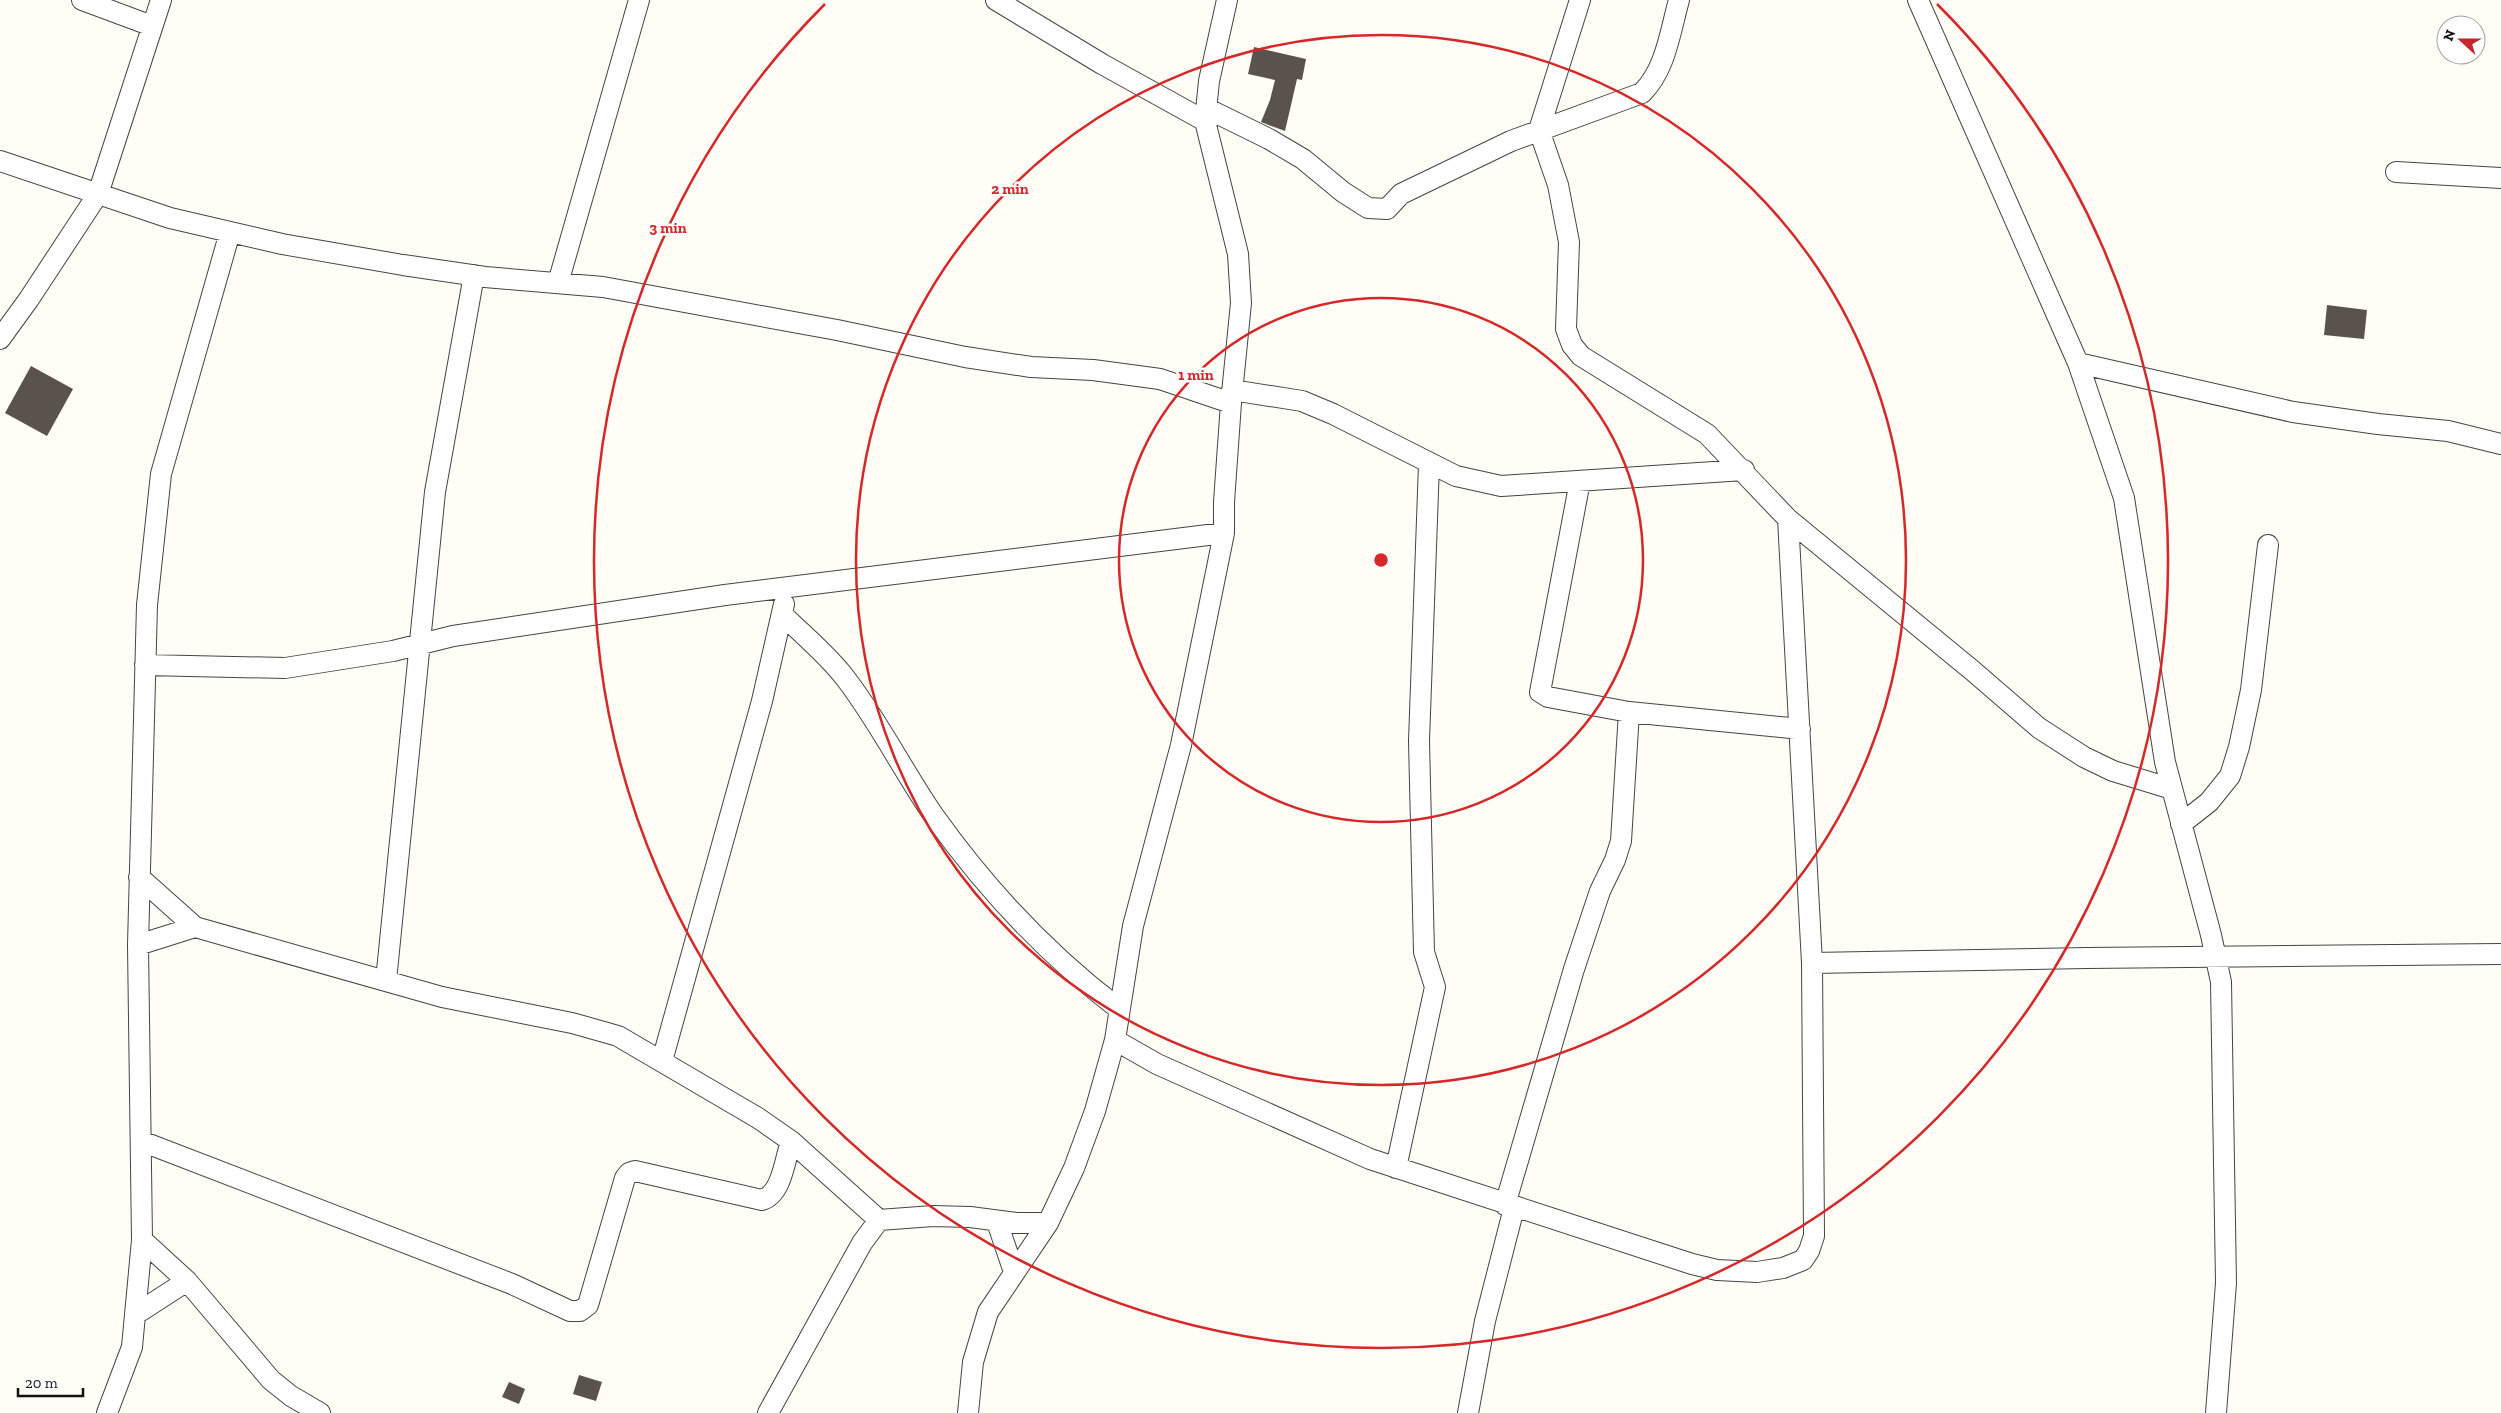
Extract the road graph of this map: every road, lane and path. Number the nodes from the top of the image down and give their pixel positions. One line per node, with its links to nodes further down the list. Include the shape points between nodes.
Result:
1 (82, 0): 9 (street)
2 (161, 0): 9 (street)
3 (639, 0): 18 (street)
4 (996, 0): 10 (street, via 1102,64)
5 (1226, 0): 10 (street)
6 (1580, 0): 11 (street)
7 (1679, 0): 11 (street, via 1654,82 1642,93)
8 (1918, 0): 20 (street)
9 (152, 26): 15 (street)
10 (1205, 115): 11 (street, via 1286,149 1343,192 1368,208 1379,210 1387,209 1401,194 1511,140); 21 (street, via 1238,254 1241,303)
11 (1539, 130): 24 (street, via 1558,186 1569,242 1566,329 1572,345 1581,356 1707,434)
12 (0, 161): 15 (street)
13 (2396, 172): 14 (street)
14 (2501, 178)
15 (98, 194): 16 (street, via 170,218); 19 (street)
16 (230, 232): 17 (street, via 282,244); 32 (street, via 160,474 147,605)
17 (474, 275): 18 (street); 31 (street, via 435,492)
18 (558, 283): 21 (street, via 682,300 993,361 1160,379)
19 (0, 339)
20 (2078, 363): 22 (street, via 2293,412 2448,431); 35 (street, via 2124,498 2165,762)
21 (1232, 397): 23 (street, via 1302,401); 27 (street)
22 (2501, 444)
23 (1429, 464): 25 (street, via 1456,476 1501,486); 49 (street, via 1419,741 1424,952 1435,987)
24 (1744, 470): 25 (street); 26 (street)
25 (1580, 481): 33 (street, via 1540,692 1548,697)
26 (1788, 519): 34 (street); 35 (street, via 2039,728 2113,771)
27 (1224, 533): 29 (street); 44 (street, via 1181,745 1133,926)
28 (2268, 545): 36 (street, via 2251,690 2240,747 2230,776 2210,802)
29 (788, 586): 30 (street); 31 (street, via 453,636)
30 (782, 614): 44 (street, via 844,676 934,815 962,852 1038,941 1078,978); 46 (street, via 762,701)
31 (420, 644): 32 (street, via 284,668); 43 (street)
32 (145, 665): 37 (street)
33 (1629, 712): 34 (street); 50 (street, via 1621,841 1574,969)
34 (1800, 729): 42 (street)
35 (2172, 789): 36 (street)
36 (2181, 824): 41 (street)
37 (139, 877): 38 (street); 39 (street)
38 (195, 927): 39 (street); 43 (street)
39 (138, 945): 47 (street)
40 (2501, 954): 41 (street)
41 (2216, 957): 42 (street); 63 (street, via 2221,982 2226,1283)
42 (1812, 963): 50 (street, via 1814,1236 1803,1260 1783,1268 1757,1272 1717,1270)
43 (386, 981): 46 (street, via 442,997 572,1023 618,1036)
44 (1119, 1009): 45 (street)
45 (1115, 1040): 49 (street, via 1173,1071); 53 (street, via 1085,1141)
46 (662, 1061): 48 (street)
47 (141, 1141): 48 (street, via 503,1281 570,1311 580,1311 588,1305 624,1178 629,1173 635,1171 762,1200 770,1198 776,1190); 54 (street)
48 (791, 1141): 51 (street)
49 (1396, 1168): 50 (street)
50 (1510, 1206): 62 (street)
51 (879, 1220): 52 (street, via 933,1216); 60 (street, via 862,1243)
52 (997, 1222): 53 (street); 55 (street)
53 (1048, 1223): 55 (street)
54 (142, 1240): 56 (street); 57 (street)
55 (1014, 1272): 61 (street, via 988,1312 973,1362)
56 (187, 1281): 57 (street); 59 (street, via 271,1380)
57 (136, 1314): 58 (street, via 132,1347)
58 (107, 1413)
59 (320, 1413)
60 (768, 1413)
61 (968, 1413)
62 (1468, 1413)
63 (2216, 1413)

